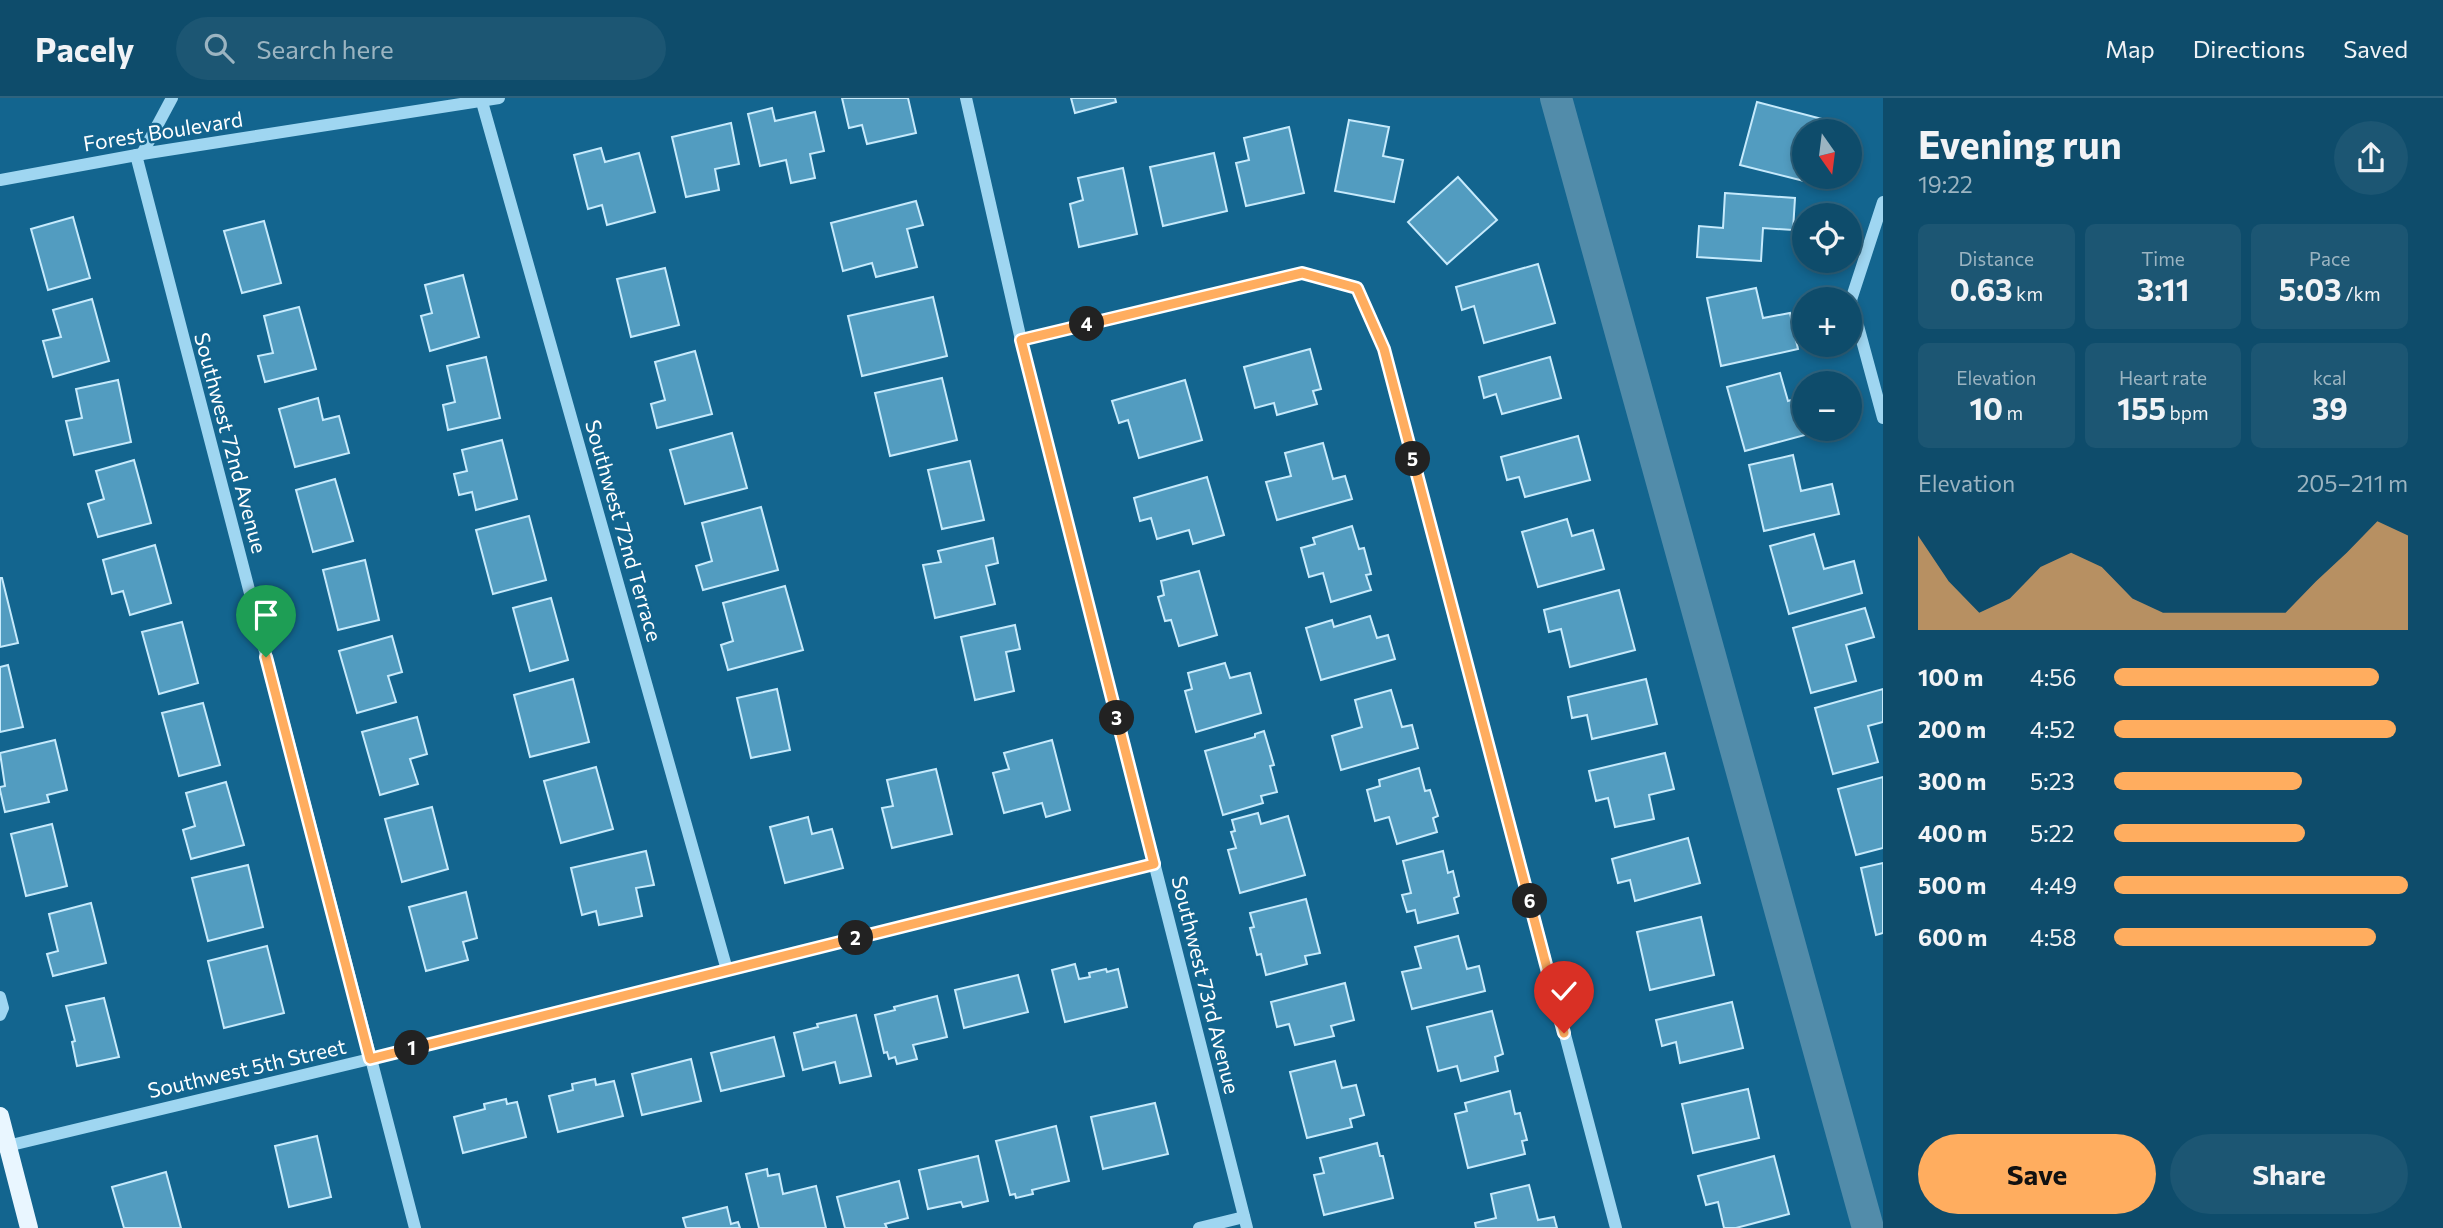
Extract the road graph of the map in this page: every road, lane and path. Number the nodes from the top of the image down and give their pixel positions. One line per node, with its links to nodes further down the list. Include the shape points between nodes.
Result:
1 (172, 98): 5 (street)
2 (499, 98): 4 (street, Forest Boulevard)
3 (966, 98): 8 (street, Southwest 73rd Avenue)
4 (482, 102): 5 (street, Forest Boulevard); 11 (street, Southwest 72nd Terrace)
5 (139, 155): 6 (street, Forest Boulevard); 14 (street, Southwest 72nd Avenue)
6 (0, 180)
7 (1883, 202): 9 (street, via 1851,300)
8 (1021, 340): 10 (street, Southwest 73rd Avenue); 21 (street, via 1302,273 1357,288 1384,349)
9 (1883, 418)
10 (1154, 864): 11 (street, Southwest 5th Street); 17 (street, Southwest 73rd Avenue)
11 (727, 970): 14 (street, Southwest 5th Street)
12 (0, 997): 13 (street)
13 (0, 1015)
14 (370, 1059): 16 (street, Southwest 5th Street); 19 (street, Southwest 72nd Avenue)
15 (0, 1116): 16 (main road)
16 (4, 1147): 18 (main road)
17 (1246, 1222): 20 (street)
18 (29, 1228)
19 (415, 1228)
20 (1199, 1228)
21 (1616, 1228)

